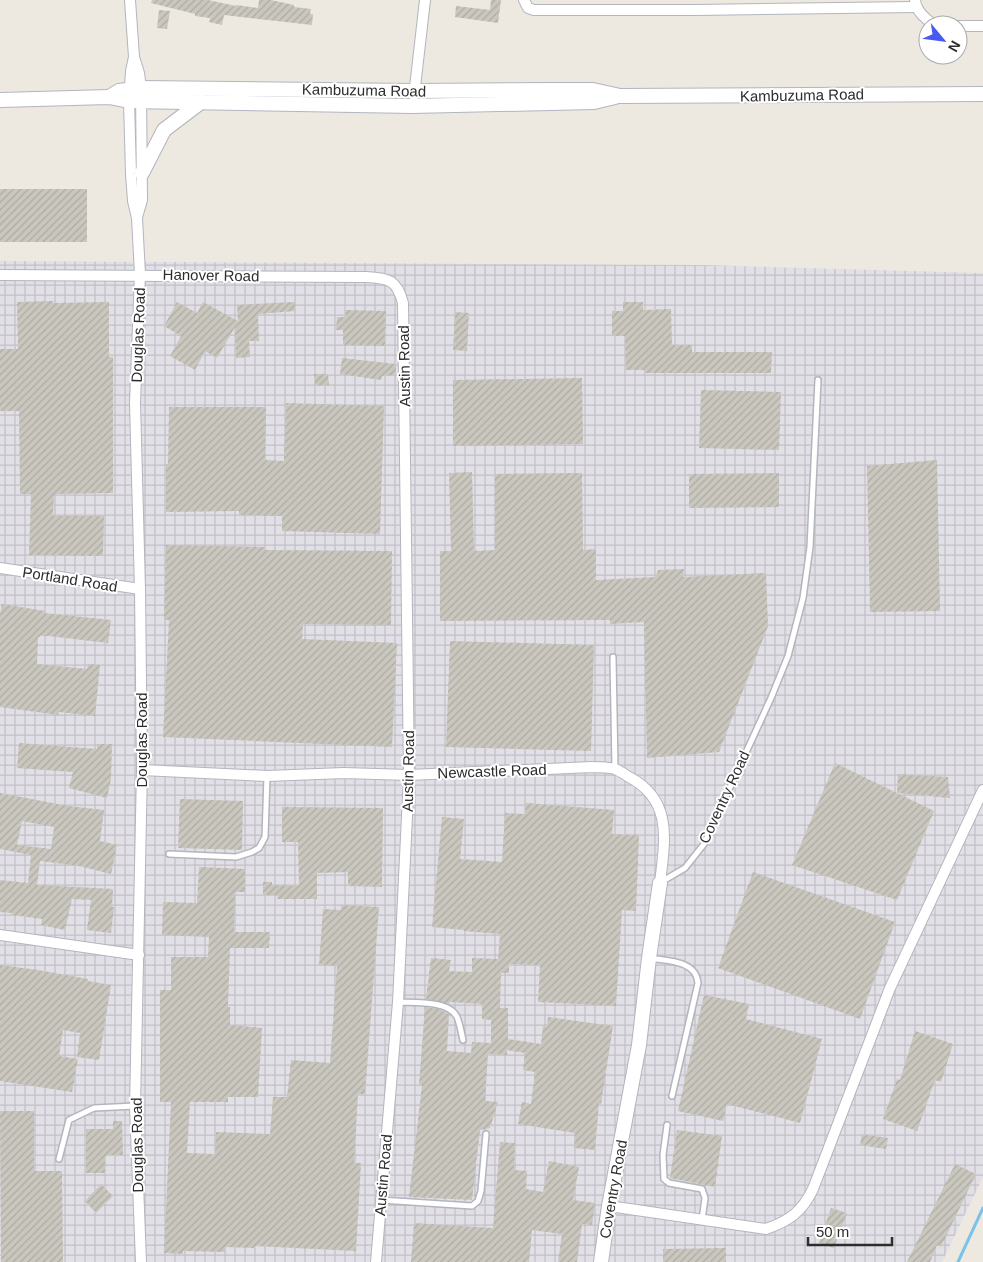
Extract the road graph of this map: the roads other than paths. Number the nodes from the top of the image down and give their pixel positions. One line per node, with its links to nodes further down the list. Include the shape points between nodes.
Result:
1 (130, 0): 10 (street, Douglas Road)
2 (425, 0): 8 (street)
3 (524, 0): 4 (street, via 528,8 534,10 695,10)
4 (915, 4): 5 (street)
5 (923, 15)
6 (968, 26): 7 (street)
7 (983, 26)
8 (414, 91): 10 (main road, Kambuzuma Road); 11 (main road, Kambuzuma Road, via 584,90); 14 (street)
9 (983, 94): 11 (main road, Kambuzuma Road)
10 (135, 95): 12 (main road, Kambuzuma Road); 13 (main road, Kambuzuma Road); 15 (street, Douglas Road); 16 (street, Douglas Road, via 131,174)
11 (620, 96): 14 (main road, Kambuzuma Road, via 594,102)
12 (0, 100)
13 (201, 102): 14 (main road, Kambuzuma Road); 15 (main road, via 164,130)
14 (412, 106)
15 (142, 173): 16 (street, Douglas Road, via 142,200)
16 (137, 218): 17 (street, Douglas Road)
17 (140, 274): 18 (street, Hanover Road); 19 (street, Hanover Road, via 366,277); 22 (street, Douglas Road, via 135,403)
18 (0, 275)
19 (392, 282): 26 (street, Austin Road, via 400,290 403,303)
20 (818, 380): 30 (lane, Coventry Road, via 810,547 803,598 788,656 704,844 685,868)
21 (0, 568): 22 (street, Portland Road)
22 (140, 589): 25 (street, Douglas Road)
23 (613, 656): 24 (lane)
24 (615, 769): 26 (street, Newcastle Road, via 592,767); 30 (street, Newcastle Road, via 640,783 657,800 665,842)
25 (142, 770): 27 (street, Newcastle Road); 32 (street, Douglas Road)
26 (409, 775): 27 (street, Newcastle Road); 34 (street, Austin Road)
27 (267, 776): 29 (lane, via 265,837 259,848 236,857)
28 (983, 790): 43 (street, via 890,988 807,1201 782,1224 766,1229)
29 (169, 854)
30 (660, 883): 33 (main road, Coventry Road)
31 (0, 935): 32 (street)
32 (139, 955): 37 (street, Douglas Road)
33 (649, 958): 36 (lane, via 687,965 698,976); 42 (main road, Coventry Road, via 639,1045)
34 (398, 1002): 35 (lane, via 444,1005 451,1009); 41 (street, Austin Road)
35 (463, 1040)
36 (672, 1096)
37 (135, 1106): 40 (lane, via 94,1108 69,1120); 44 (street, Douglas Road)
38 (667, 1125): 43 (lane, via 664,1179 702,1189 705,1198)
39 (486, 1134): 41 (lane, via 481,1191 478,1201 472,1206)
40 (59, 1159)
41 (382, 1200): 45 (street, Austin Road)
42 (609, 1206): 43 (street); 46 (main road, Coventry Road)
43 (702, 1220)
44 (141, 1262)
45 (376, 1262)
46 (601, 1262)

